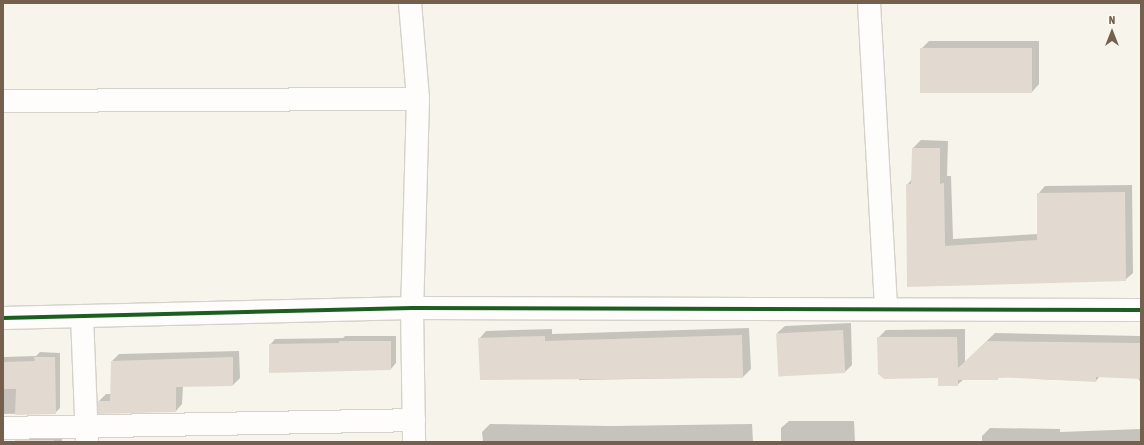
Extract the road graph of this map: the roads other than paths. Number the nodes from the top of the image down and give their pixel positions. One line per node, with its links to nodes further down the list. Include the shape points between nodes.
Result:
1 (410, 3): 3 (street)
2 (869, 3): 6 (street)
3 (418, 99): 4 (street); 5 (street)
4 (3, 101)
5 (412, 308): 6 (street); 8 (street); 10 (street)
6 (886, 308): 7 (street)
7 (1141, 310)
8 (82, 316): 9 (street); 12 (street)
9 (3, 318)
10 (414, 420): 12 (street); 13 (street)
11 (3, 428): 12 (street)
12 (86, 434)
13 (414, 442)

